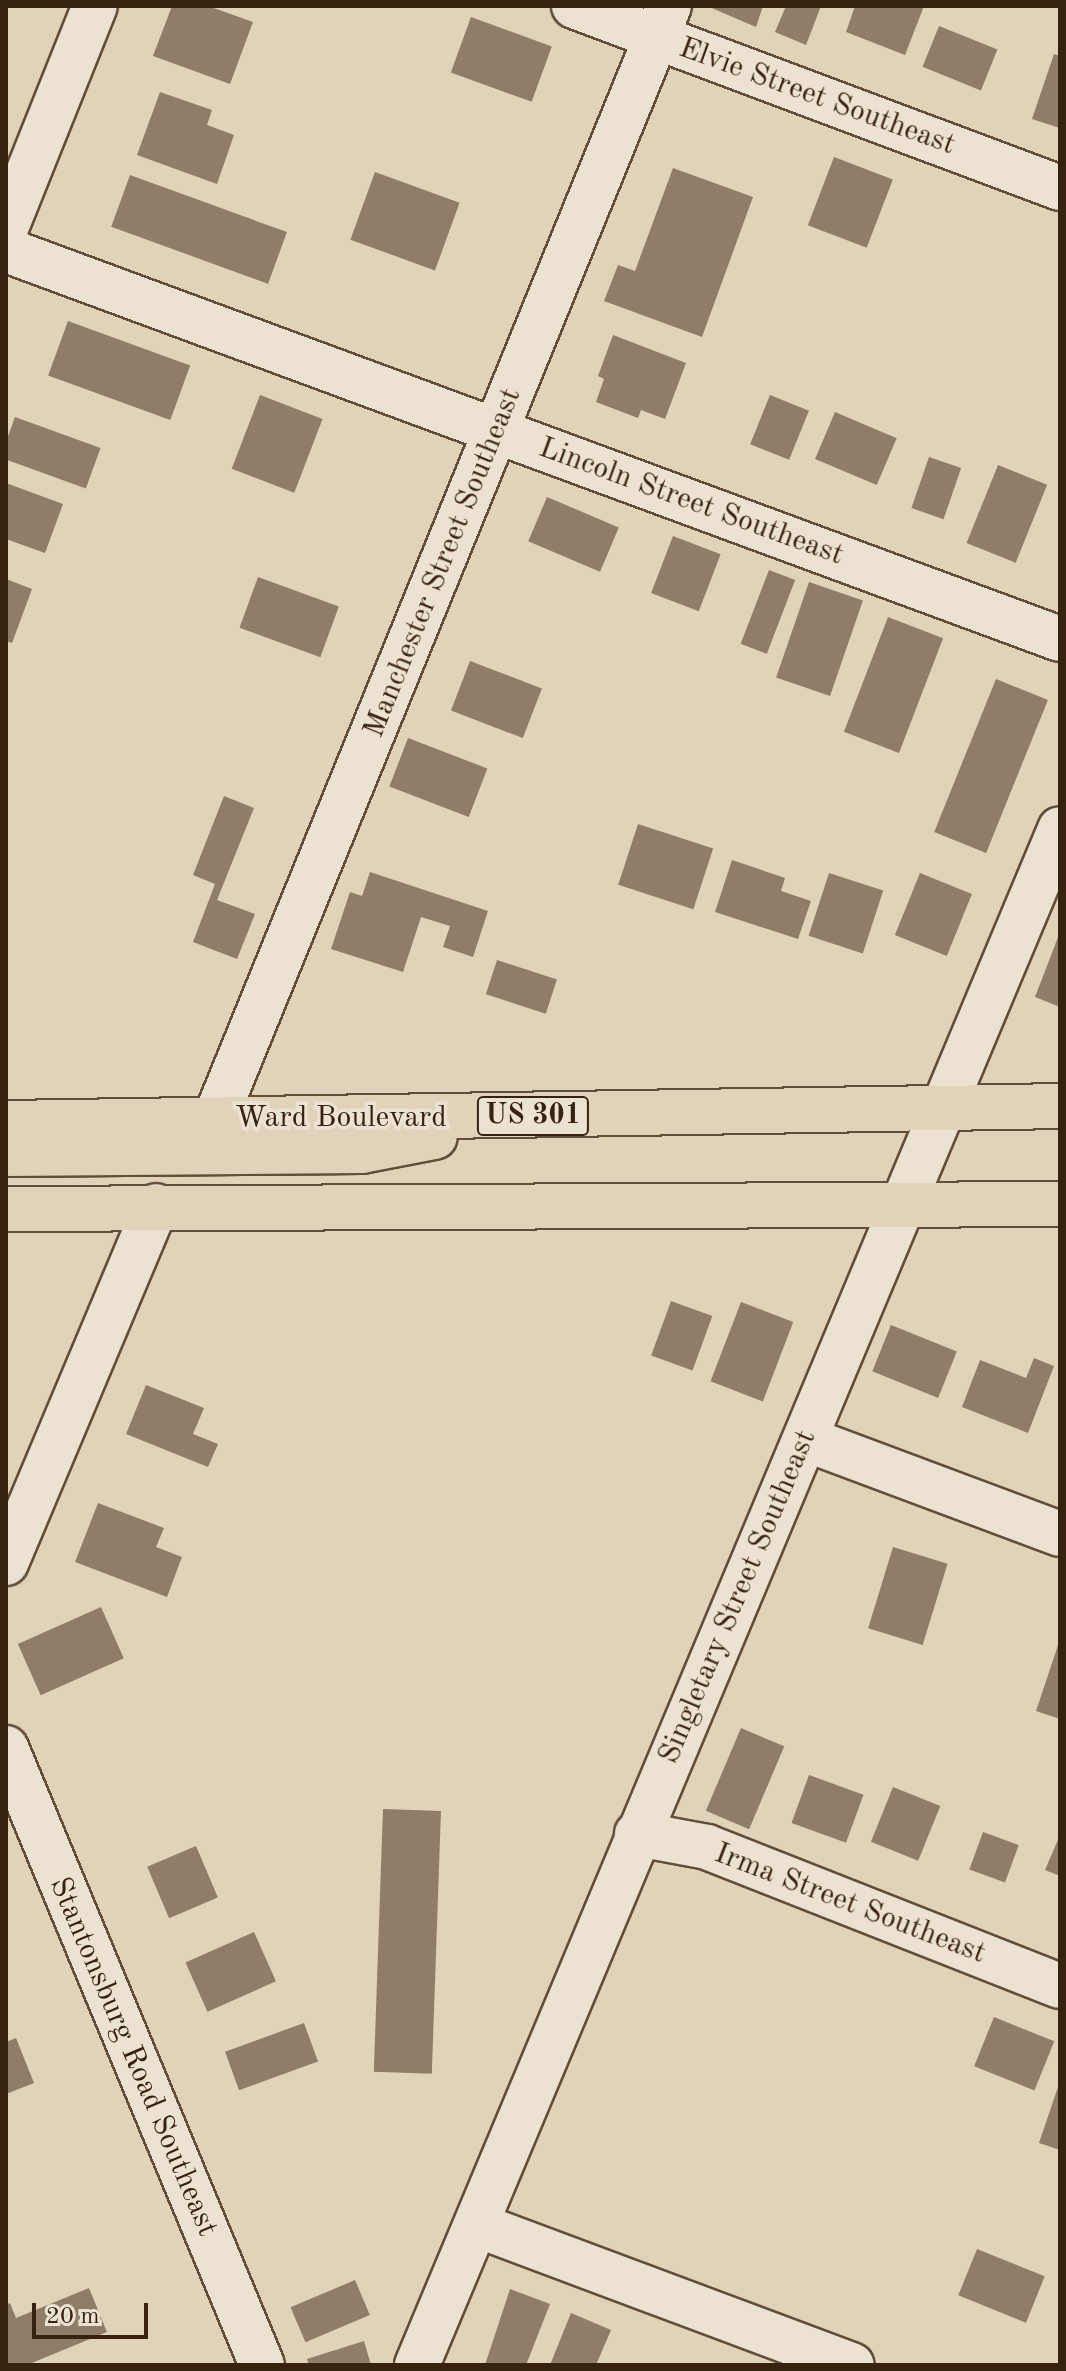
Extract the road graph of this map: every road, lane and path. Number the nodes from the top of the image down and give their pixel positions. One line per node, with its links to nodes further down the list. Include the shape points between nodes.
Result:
1 (95, 6): 5 (street)
2 (574, 6): 3 (street, Elvie Street Southeast)
3 (662, 21): 4 (street, Elvie Street Southeast); 7 (street, Manchester Street Southeast)
4 (1060, 188)
5 (6, 228)
6 (6, 250): 7 (street, Lincoln Street Southeast)
7 (497, 430): 8 (street, Lincoln Street Southeast); 13 (street, Manchester Street Southeast)
8 (1060, 639)
9 (1060, 829): 10 (street, Singletary Street Southeast)
10 (942, 1106): 11 (highway, Ward Boulevard / US 301); 12 (highway, Ward Boulevard / US 301); 17 (street, Singletary Street Southeast)
11 (1060, 1106)
12 (540, 1116): 13 (highway, Ward Boulevard / US 301); 15 (highway, via 362,1151)
13 (215, 1119): 14 (highway, Ward Boulevard / US 301)
14 (6, 1123)
15 (6, 1154)
16 (1060, 1204): 17 (highway)
17 (901, 1205): 18 (highway); 20 (street, Singletary Street Southeast)
18 (156, 1206): 19 (highway); 22 (street)
19 (6, 1209)
20 (806, 1439): 21 (street); 24 (street, Singletary Street Southeast)
21 (1060, 1534)
22 (6, 1563)
23 (6, 1748): 27 (street, Stantonsburg Road Southeast)
24 (637, 1834): 25 (street, Irma Street Southeast, via 707,1847); 26 (street, Singletary Street Southeast)
25 (1060, 1986)
26 (477, 2225): 28 (street, Singletary Street Southeast); 29 (street)
27 (262, 2365)
28 (417, 2365)
29 (852, 2365)

